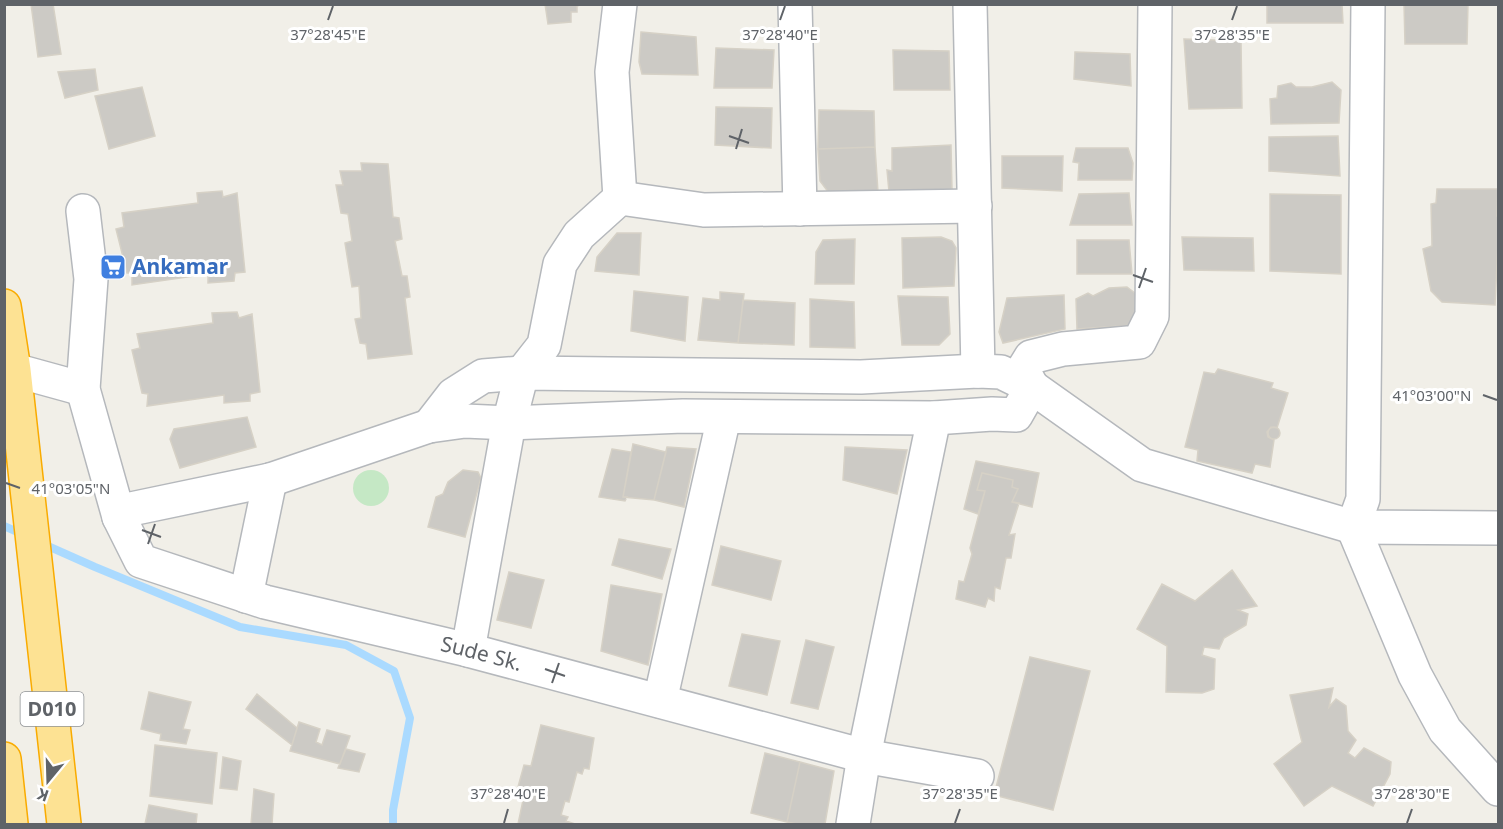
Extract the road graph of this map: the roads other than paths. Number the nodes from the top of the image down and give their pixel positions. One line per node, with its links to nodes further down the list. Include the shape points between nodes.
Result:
1 (795, 4): 8 (street)
2 (970, 4): 7 (street)
3 (1155, 4): 14 (street, via 1152,316 1139,342 1063,349 1031,357 1023,370)
4 (1368, 4): 22 (street, via 1363,499)
5 (628, 7): 6 (street, via 612,72)
6 (620, 198): 8 (street, via 704,210); 13 (street, via 579,236 560,264 544,345)
7 (975, 206): 8 (street); 12 (street)
8 (801, 209)
9 (83, 211): 15 (street, Sude Sk., via 91,279)
10 (4, 306): 11 (highway, D010)
11 (14, 370): 15 (street); 32 (highway, D010)
12 (978, 371): 13 (street, via 861,377); 14 (street, via 1001,372)
13 (522, 373): 18 (street); 19 (street, via 483,376 453,396)
14 (1032, 387): 17 (street, via 1016,415); 22 (street, via 1142,465)
15 (83, 389): 21 (street, Sude Sk.)
16 (724, 417): 17 (street); 18 (street); 26 (street)
17 (934, 418): 27 (street)
18 (509, 423): 19 (street, via 465,421); 25 (street)
19 (429, 426): 20 (street)
20 (270, 480): 21 (street, via 131,509); 24 (street)
21 (119, 517): 24 (street, Sude Sk., via 141,561)
22 (1353, 527): 23 (street); 30 (street, via 1415,675 1445,730)
23 (1498, 528)
24 (246, 596): 25 (street, Sude Sk.)
25 (468, 650): 26 (street, Sude Sk.)
26 (660, 701): 27 (street, Sude Sk.)
27 (864, 756): 29 (street, Sude Sk.); 33 (street)
28 (4, 759): 31 (highway)
29 (977, 776)
30 (1498, 789)
31 (11, 825)
32 (64, 825)
33 (853, 825)

